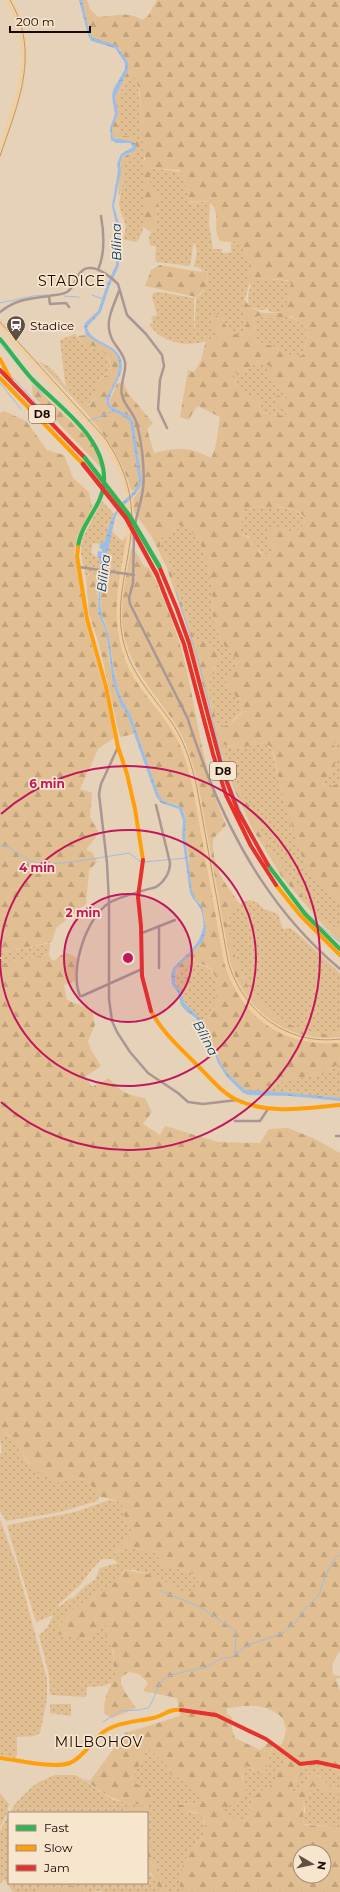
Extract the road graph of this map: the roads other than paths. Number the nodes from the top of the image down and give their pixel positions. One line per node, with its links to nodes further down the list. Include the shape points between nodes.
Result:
1 (101, 216): 2 (street, via 104,229 102,261)
2 (98, 270): 3 (street, via 116,282); 4 (street, via 83,270 68,291)
3 (119, 291): 12 (street, via 129,319 146,334 162,355 164,366 160,380 158,409); 14 (street, via 111,308 109,327 112,339 125,362 122,395 137,425 143,482 133,542)
4 (49, 296): 5 (street, via 50,304 66,303); 6 (street, via 14,302)
5 (69, 306)
6 (0, 312)
7 (0, 339): 13 (main road, via 31,378 91,437 102,458 104,488 78,541)
8 (0, 359): 11 (main road)
9 (0, 370): 11 (main road, D8)
10 (0, 378): 23 (main road, D8, bridge, via 83,464 126,518 157,575 181,634 217,769 237,821 276,886 304,920)
11 (18, 390): 22 (main road, D8, bridge, via 85,458 129,515 159,566 186,633 216,750 245,826 281,884 317,927)
12 (166, 428)
13 (79, 567): 14 (street); 15 (main road, via 87,619 107,691)
14 (134, 575): 26 (street, via 130,604 188,719 226,818 268,892 306,937)
15 (118, 747): 17 (main road, via 130,788 142,861); 18 (street, via 99,794)
16 (156, 806): 17 (street, via 170,868 156,887)
17 (138, 893): 18 (street); 21 (main road)
18 (109, 903): 27 (street); 27 (street, via 86,932 76,970 76,980 80,996)
19 (175, 920): 20 (street)
20 (158, 926): 21 (street); 24 (street)
21 (142, 933): 25 (main road)
22 (340, 949)
23 (340, 955)
24 (159, 968)
25 (142, 969): 27 (street); 28 (main road, via 147,1001 160,1028 222,1089)
26 (340, 969)
27 (109, 983): 28 (street, via 110,1013 117,1032 148,1073 188,1102 218,1103)
28 (237, 1100): 30 (main road)
29 (340, 1104): 30 (main road, via 288,1110)
30 (268, 1109): 31 (street, via 260,1121)
31 (235, 1121)
32 (336, 1136): 33 (street)
33 (340, 1136)
34 (0, 1758): 35 (main road, via 63,1764 85,1751 112,1728 176,1710 207,1712 224,1718 266,1739 300,1764 317,1762)
35 (340, 1767)

